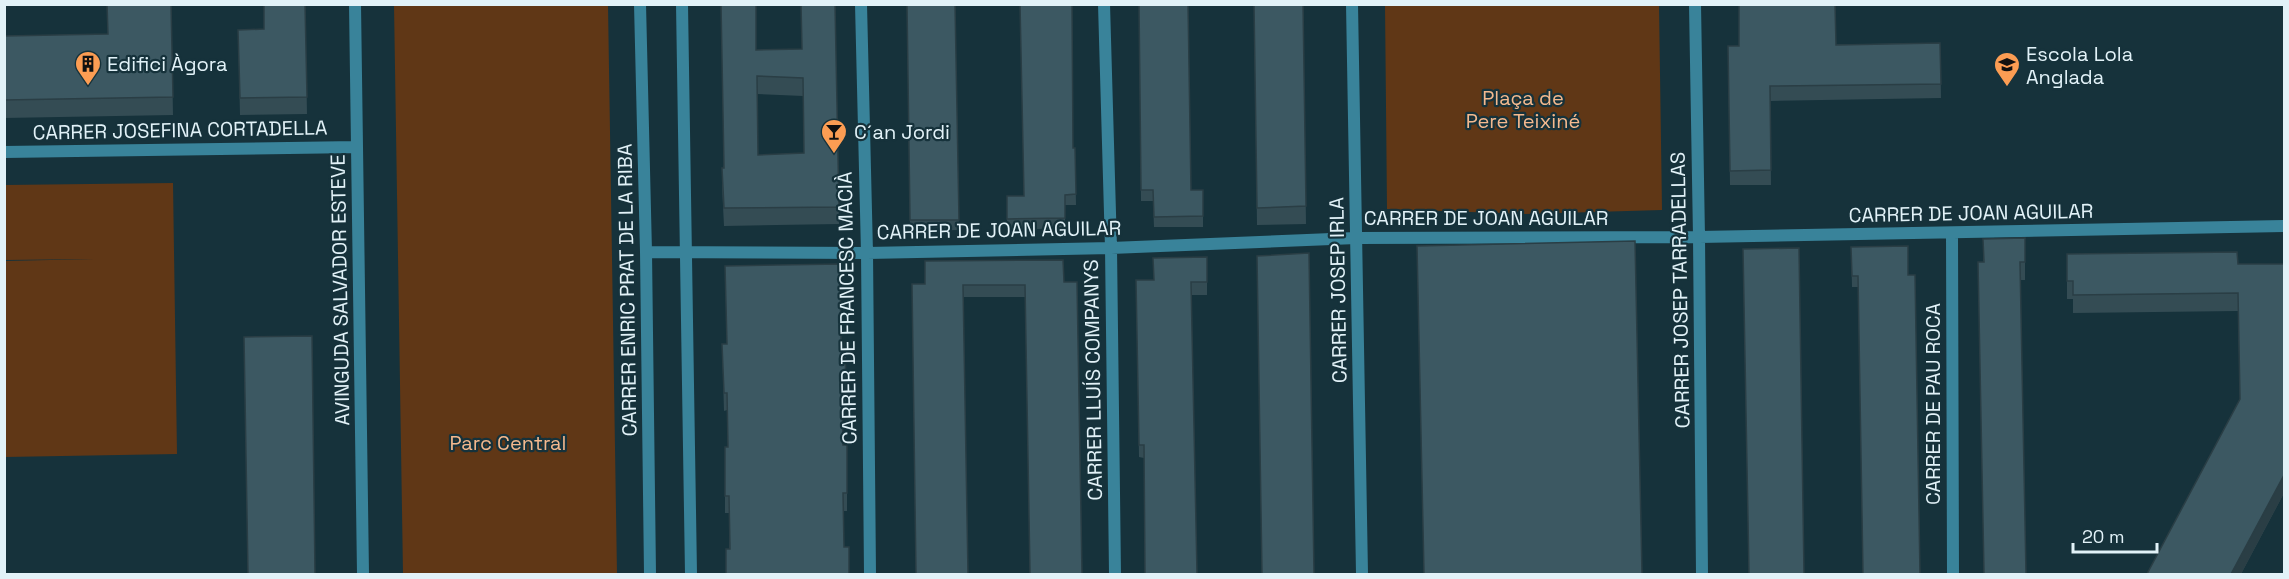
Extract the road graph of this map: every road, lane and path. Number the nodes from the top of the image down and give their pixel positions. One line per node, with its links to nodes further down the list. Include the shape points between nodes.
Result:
1 (356, 4): 8 (street, AVINGUDA SALVADOR ESTEVE)
2 (640, 4): 15 (street, CARRER ENRIC PRAT DE LA RIBA)
3 (682, 4): 16 (street)
4 (861, 4): 17 (street, CARRER DE FRANCESC MACIÀ)
5 (1104, 4): 14 (street, CARRER LLUÍS COMPANYS)
6 (1352, 4): 13 (street, CARRER JOSEP IRLA)
7 (1695, 4): 12 (street, CARRER JOSEP TARRADELLAS)
8 (357, 147): 9 (street, CARRER JOSEFINA CORTADELLA); 18 (street, AVINGUDA SALVADOR ESTEVE)
9 (4, 152)
10 (2284, 226): 11 (street, CARRER DE JOAN AGUILAR)
11 (1952, 233): 12 (street, CARRER DE JOAN AGUILAR); 25 (street, CARRER DE PAU ROCA)
12 (1700, 237): 13 (street, CARRER DE JOAN AGUILAR); 24 (street, CARRER JOSEP TARRADELLAS)
13 (1356, 238): 14 (street, CARRER DE JOAN AGUILAR); 23 (street, CARRER JOSEP IRLA)
14 (1111, 248): 17 (street, CARRER DE JOAN AGUILAR); 22 (street, CARRER LLUÍS COMPANYS)
15 (646, 252): 16 (street, CARRER DE JOAN AGUILAR); 19 (street, CARRER ENRIC PRAT DE LA RIBA)
16 (687, 253): 17 (street, CARRER DE JOAN AGUILAR); 20 (street)
17 (867, 253): 21 (street, CARRER DE FRANCESC MACIÀ)
18 (363, 574)
19 (650, 574)
20 (691, 574)
21 (870, 574)
22 (1115, 574)
23 (1362, 574)
24 (1702, 574)
25 (1953, 574)

